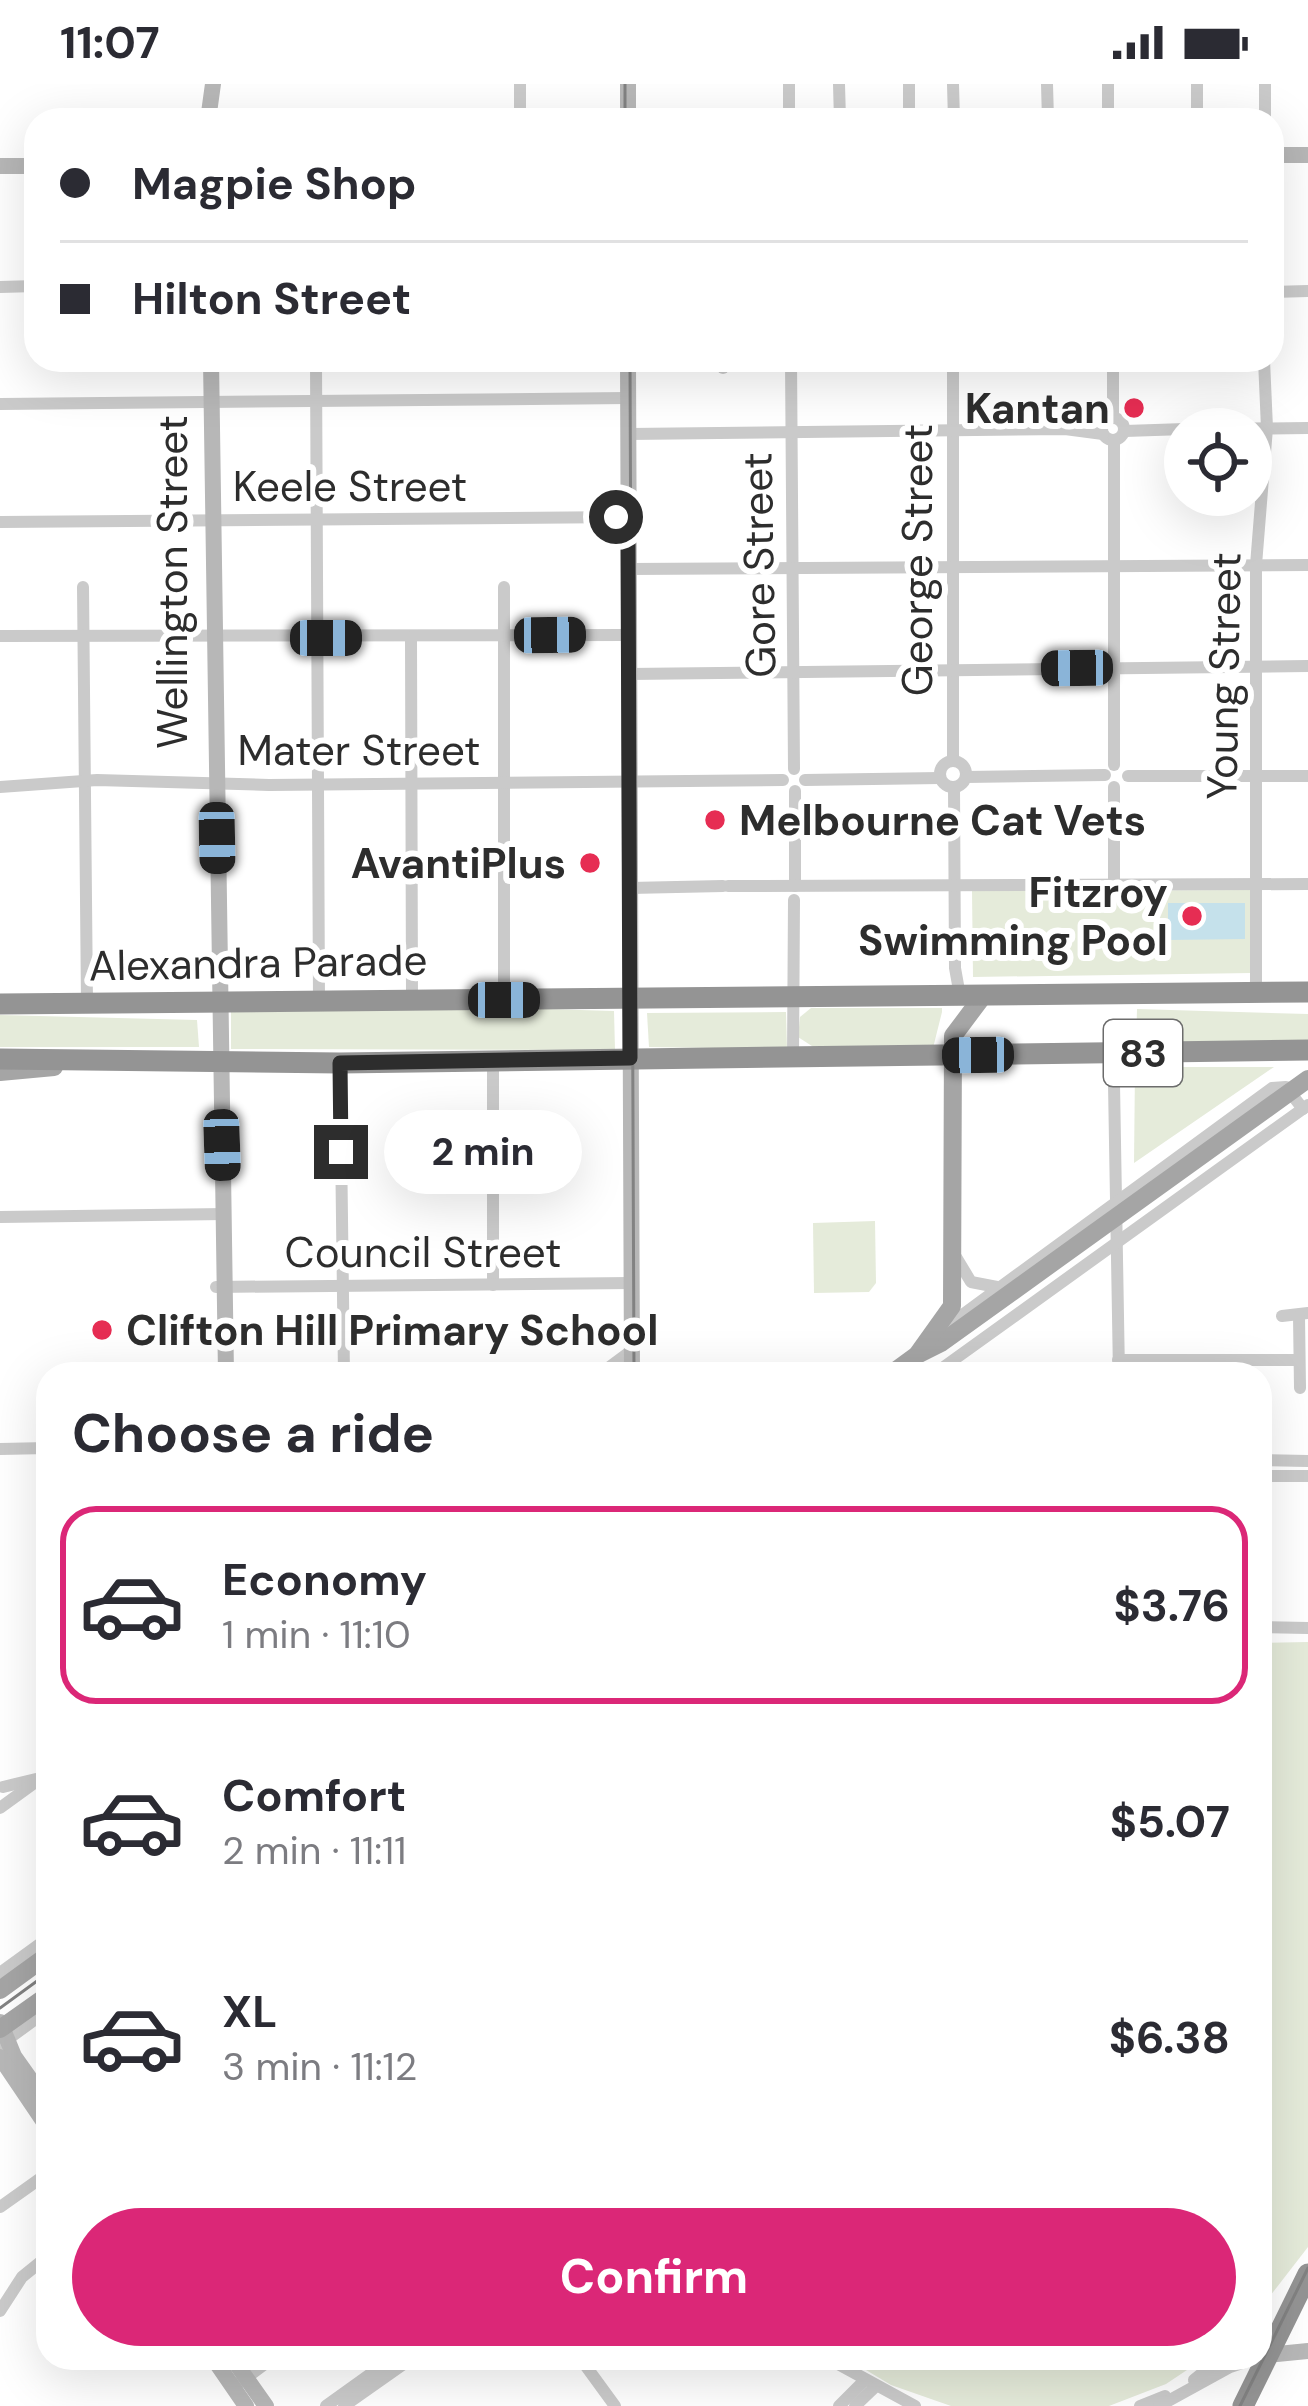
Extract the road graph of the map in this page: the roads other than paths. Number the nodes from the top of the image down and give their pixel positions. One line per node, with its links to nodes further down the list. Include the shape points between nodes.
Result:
1 (211, 372): 9 (street, Wellington Street)
2 (316, 372): 10 (street)
3 (628, 372): 8 (street)
4 (790, 372): 18 (street, Gore Street)
5 (953, 372): 15 (street, George Street)
6 (1113, 372): 16 (street)
7 (1265, 372): 12 (street, Young Street)
8 (628, 398): 10 (street); 19 (street)
9 (210, 402): 10 (street); 11 (street); 22 (street, Wellington Street)
10 (316, 402): 23 (street)
11 (0, 404)
12 (1266, 408)
13 (1272, 428): 14 (street)
14 (1308, 428)
15 (953, 429): 16 (street); 18 (street); 28 (street, George Street)
16 (1112, 429): 17 (street); 25 (street)
17 (1164, 429)
18 (791, 431): 19 (street); 29 (street, Gore Street)
19 (628, 434): 21 (street)
20 (1260, 516): 26 (street, Young Street)
21 (628, 517): 23 (street, Keele Street); 30 (street)
22 (211, 520): 23 (street, Keele Street); 24 (street, Keele Street); 34 (street, Wellington Street)
23 (316, 520): 37 (street)
24 (0, 522)
25 (1115, 565): 26 (street); 28 (street); 41 (street)
26 (1256, 565): 27 (street); 42 (street, Young Street)
27 (1308, 565)
28 (955, 566): 29 (street); 43 (street, George Street)
29 (792, 568): 30 (street); 44 (street, Gore Street)
30 (629, 569): 33 (street)
31 (83, 586): 36 (street)
32 (504, 587): 35 (street)
33 (628, 634): 35 (street); 45 (street)
34 (212, 636): 36 (street); 37 (street); 57 (street, Wellington Street)
35 (504, 636): 38 (street); 58 (street)
36 (84, 638): 39 (street); 53 (street)
37 (316, 638): 38 (street); 60 (street)
38 (411, 638): 61 (street)
39 (4, 639)
40 (1308, 666): 42 (street)
41 (1114, 667): 42 (street); 43 (street); 48 (street)
42 (1255, 667): 51 (street, Young Street)
43 (953, 669): 44 (street); 46 (street, George Street)
44 (793, 670): 45 (street); 47 (street, Gore Street)
45 (629, 674): 56 (street)
46 (953, 761): 50 (street); 52 (street)
47 (794, 769): 54 (street); 55 (street)
48 (1111, 775): 50 (street); 51 (street); 66 (street)
49 (1308, 776): 51 (street)
50 (966, 777): 62 (street)
51 (1255, 777): 64 (street, Young Street)
52 (940, 778): 55 (street); 62 (street)
53 (84, 780): 57 (street, Mater Street); 59 (street, Mater Street); 72 (street)
54 (783, 780): 56 (street, Mater Street); 63 (street)
55 (806, 780): 63 (street)
56 (629, 781): 58 (street, Mater Street); 68 (street)
57 (213, 783): 60 (street, Mater Street); 80 (street, Wellington Street)
58 (504, 783): 61 (street, Mater Street); 78 (street)
59 (0, 784)
60 (318, 784): 61 (street, Mater Street); 79 (street)
61 (412, 784): 77 (street)
62 (953, 788): 67 (street)
63 (794, 791): 69 (street)
64 (1255, 884): 65 (street); 66 (street); 71 (street, Young Street)
65 (1308, 884)
66 (1114, 885): 67 (street)
67 (956, 886): 69 (street); 73 (street)
68 (630, 888): 69 (street); 76 (street)
69 (794, 893): 75 (street)
70 (1308, 992): 71 (highway, Alexandra Parade)
71 (1256, 993): 74 (highway, Alexandra Parade)
72 (87, 994): 80 (highway, Alexandra Parade); 81 (highway, Alexandra Parade)
73 (960, 996): 74 (highway, Alexandra Parade); 75 (highway, Alexandra Parade)
74 (983, 996): 83 (main road, via 956,1026)
75 (794, 998): 76 (highway, Alexandra Parade); 85 (street)
76 (629, 999): 78 (highway, Alexandra Parade); 84 (street)
77 (412, 1000): 78 (highway, Alexandra Parade); 79 (highway, Alexandra Parade)
78 (504, 1000)
79 (320, 1001): 80 (highway, Alexandra Parade)
80 (214, 1002): 89 (street, Wellington Street)
81 (0, 1004)
82 (1308, 1050): 83 (highway, 83)
83 (953, 1055): 85 (highway, 83); 102 (main road)
84 (630, 1058): 85 (highway, 83); 88 (highway, 83); 103 (street)
85 (793, 1058)
86 (0, 1059): 87 (highway)
87 (94, 1060): 89 (highway, 83); 91 (main road)
88 (493, 1060): 90 (highway, 83); 104 (street)
89 (216, 1062): 90 (highway, 83); 99 (street, Wellington Street)
90 (340, 1063): 105 (street)
91 (0, 1072)
92 (1308, 1079): 94 (main road)
93 (1114, 1084): 98 (street)
94 (1291, 1091): 95 (street); 96 (main road)
95 (1305, 1107): 97 (street)
96 (1174, 1168): 97 (street); 98 (main road)
97 (1191, 1191): 101 (street)
98 (1115, 1210): 101 (street); 107 (main road)
99 (220, 1214): 100 (street); 106 (street, Wellington Street)
100 (0, 1217)
101 (1115, 1246): 122 (street); 123 (street)
102 (956, 1258): 107 (street, via 971,1282); 108 (main road)
103 (631, 1283): 104 (street, Council Street); 113 (street)
104 (494, 1285): 105 (street, Council Street)
105 (341, 1286): 106 (street, Council Street); 117 (street)
106 (221, 1287): 115 (street, Wellington Street); 116 (street, Wellington Street)
107 (1002, 1291): 109 (main road); 112 (main road)
108 (955, 1294): 109 (main road); 112 (main road)
109 (975, 1304): 112 (street)
110 (1303, 1314): 111 (street); 114 (street)
111 (1282, 1316)
112 (928, 1347): 120 (main road); 121 (street)
113 (632, 1351): 118 (street); 119 (street)
114 (1299, 1360): 124 (street); 125 (street)
115 (217, 1362)
116 (225, 1362)
117 (344, 1362)
118 (617, 1362)
119 (632, 1362)
120 (907, 1362)
121 (934, 1362)
122 (953, 1362)
123 (1119, 1362)
124 (1248, 1362)
125 (1300, 1388)
126 (36, 1448): 127 (street)
127 (0, 1449)
128 (1272, 1460): 129 (street)
129 (1308, 1461)
130 (1272, 1476): 131 (street)
131 (1308, 1476)
132 (1272, 1628): 133 (street)
133 (1308, 1628)
134 (36, 1777): 136 (street)
135 (36, 1782): 137 (street)
136 (2, 1786): 137 (street)
137 (0, 1808)
138 (36, 1947): 140 (street)
139 (36, 1964): 141 (main road)
140 (0, 1973)
141 (0, 1990)
142 (36, 2006): 144 (main road)
143 (36, 2017): 144 (street)
144 (2, 2037): 145 (street)
145 (36, 2093)
146 (36, 2182): 147 (street)
147 (0, 2207)
148 (36, 2255): 151 (street)
149 (36, 2266): 152 (street)
150 (1308, 2273): 153 (highway)
151 (0, 2295)
152 (0, 2311)
153 (1272, 2338)
154 (1308, 2349): 155 (street)
155 (1272, 2351)
156 (226, 2370): 167 (street)
157 (236, 2370): 167 (street)
158 (256, 2370): 167 (street)
159 (376, 2370): 172 (street)
160 (395, 2370): 173 (street)
161 (589, 2370): 174 (street)
162 (846, 2370): 168 (street)
163 (1206, 2370): 178 (street)
164 (1225, 2370): 166 (street)
165 (1257, 2370): 169 (highway)
166 (1216, 2374): 169 (street, via 1240,2374); 179 (street)
167 (240, 2382): 170 (street); 171 (street)
168 (869, 2385): 175 (street); 176 (street); 177 (street)
169 (1245, 2401)
170 (246, 2406)
171 (266, 2406)
172 (326, 2406)
173 (344, 2406)
174 (615, 2406)
175 (839, 2406)
176 (855, 2406)
177 (915, 2406)
178 (1140, 2406)
179 (1159, 2406)

